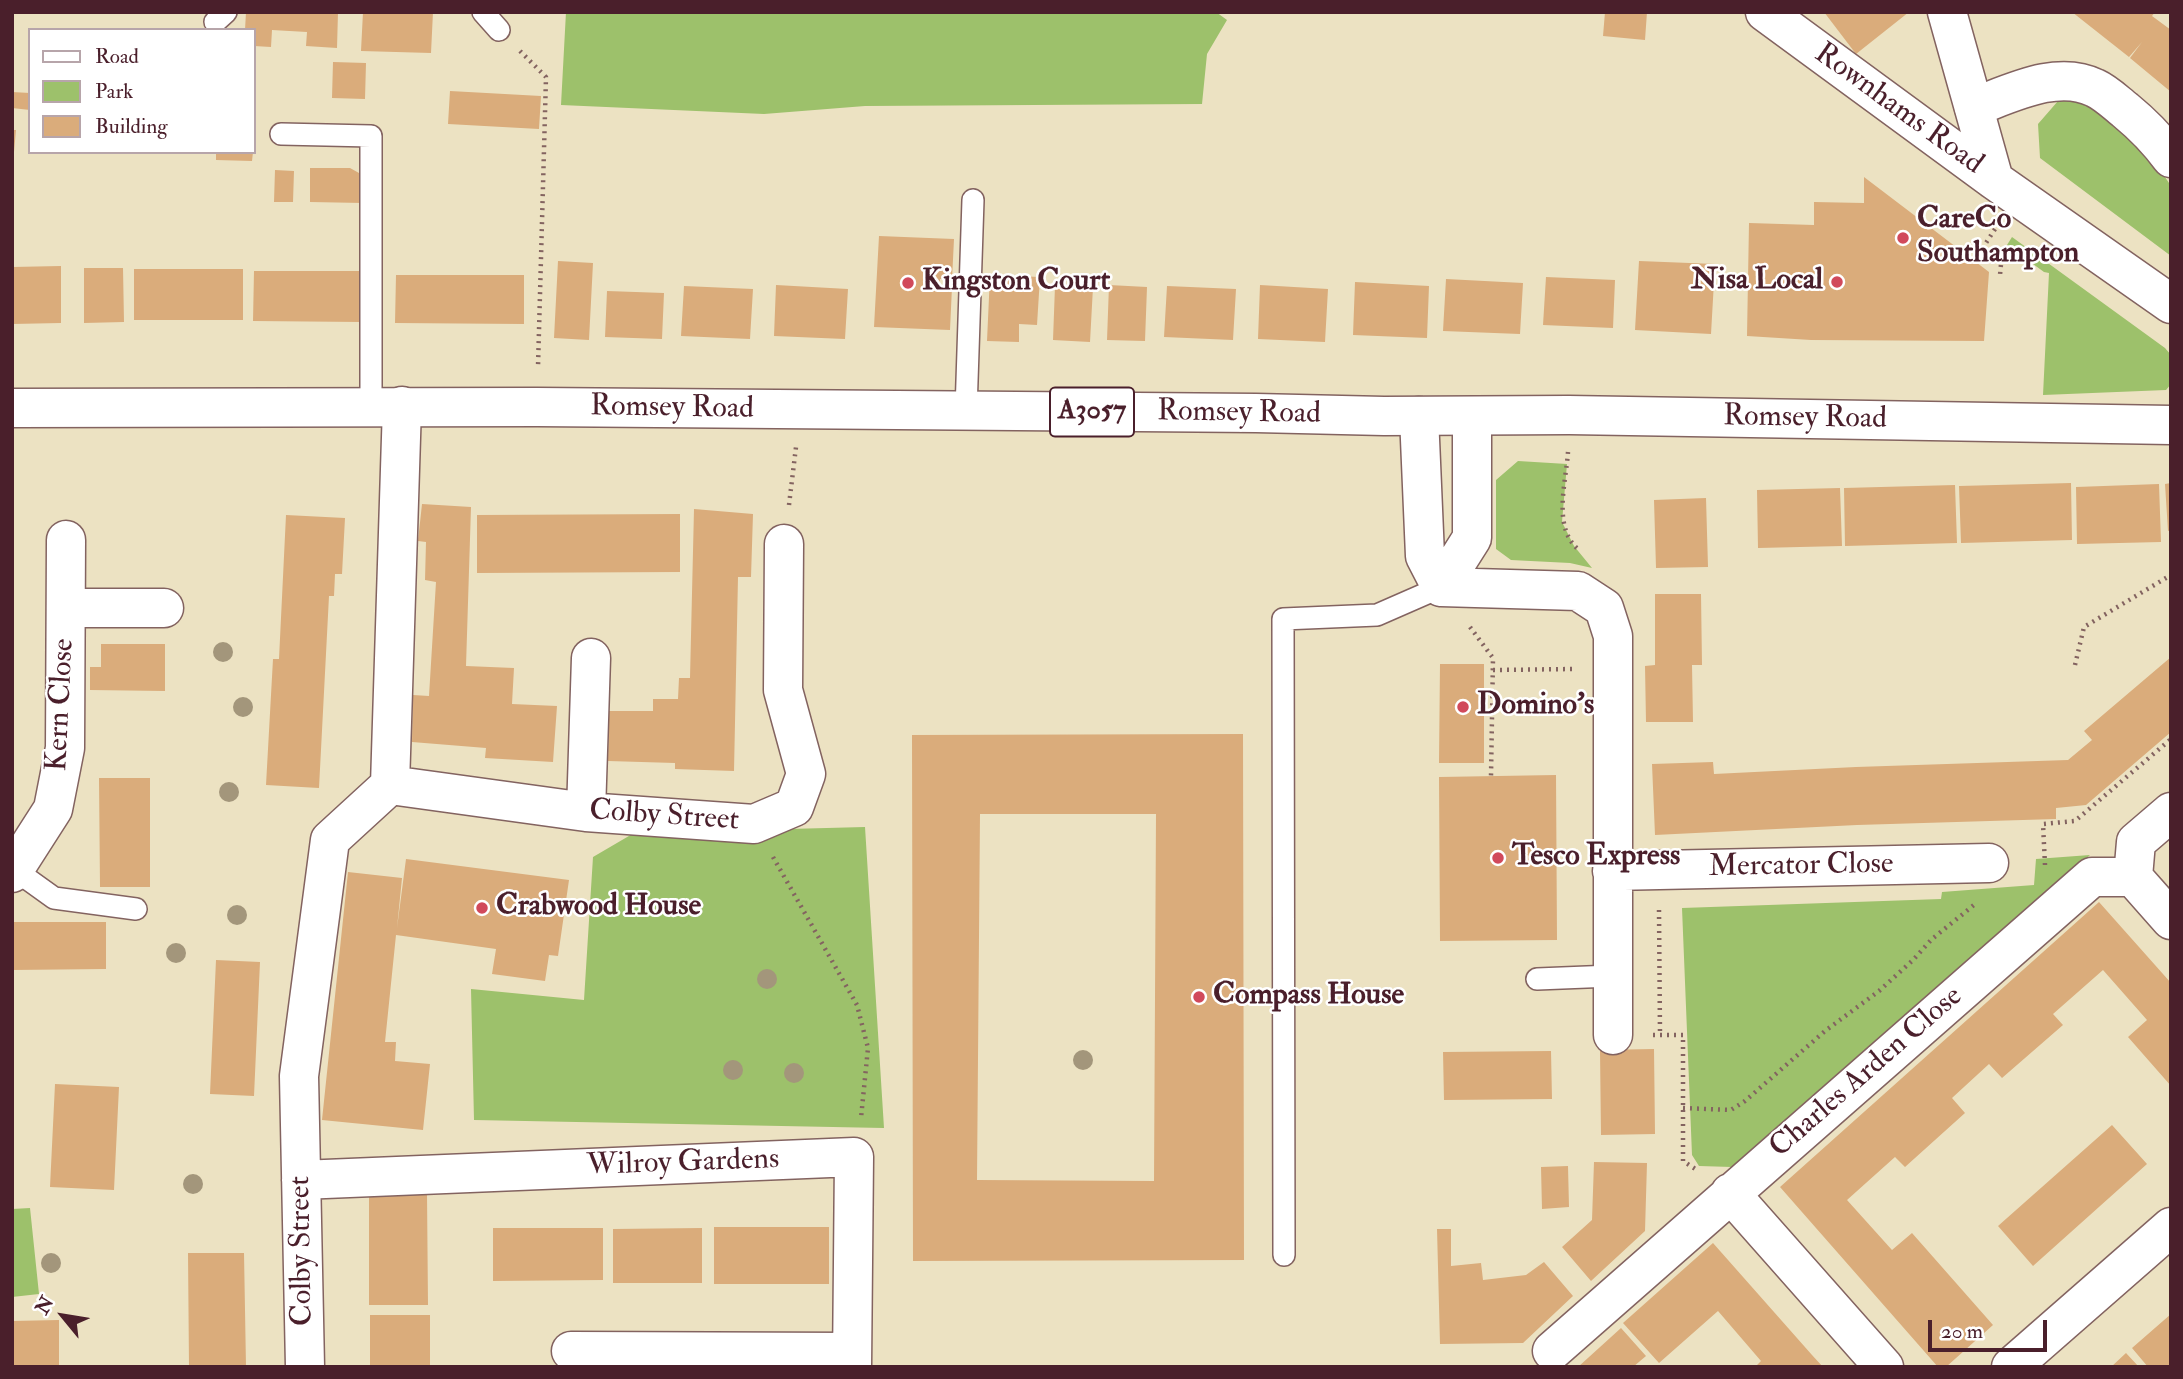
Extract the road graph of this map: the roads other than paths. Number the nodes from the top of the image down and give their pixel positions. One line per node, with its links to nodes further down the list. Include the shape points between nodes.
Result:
1 (483, 12): 4 (lane)
2 (1765, 12): 8 (street, Rownhams Road)
3 (1947, 12): 5 (street)
4 (499, 30)
5 (1974, 107): 7 (street, via 2052,82 2074,81 2116,102); 8 (street)
6 (281, 134): 11 (lane, via 371,136)
7 (2171, 158)
8 (1994, 180): 10 (street, Rownhams Road)
9 (973, 200): 13 (lane)
10 (2171, 303)
11 (386, 406): 12 (street, Romsey Road / A3057); 13 (street, Romsey Road / A3057); 23 (street)
12 (12, 408)
13 (966, 411): 14 (street, Romsey Road / A3057)
14 (1419, 416): 15 (street, Romsey Road / A3057); 19 (street, via 1425,556)
15 (1472, 417): 16 (street, Romsey Road / A3057); 19 (street, via 1472,538)
16 (2171, 425)
17 (66, 540): 20 (street, Kern Close)
18 (784, 544): 24 (street, Colby Street, via 783,690 806,774 794,807 754,824)
19 (1441, 587): 28 (street, via 1578,591 1604,608 1613,636); 38 (lane, via 1377,615 1283,619)
20 (66, 608): 21 (street, Kern Close); 27 (street, Kern Close, via 65,748 53,809)
21 (164, 608)
22 (591, 658): 24 (street)
23 (390, 785): 24 (street, Colby Street); 35 (street, Colby Street, via 330,840 299,1076)
24 (586, 812)
25 (2171, 812): 29 (street, via 2136,842)
26 (1989, 863): 28 (street, Mercator Close)
27 (14, 871): 30 (lane, via 54,898)
28 (1612, 871): 32 (street)
29 (2133, 877): 31 (street); 36 (street, Charles Arden Close, via 2092,877)
30 (136, 909)
31 (2171, 920)
32 (1612, 976): 33 (lane); 34 (street)
33 (1536, 979)
34 (1613, 1035)
35 (302, 1180): 41 (street, Wilroy Gardens, via 854,1157); 42 (street, Colby Street)
36 (1730, 1193): 40 (street, Charles Arden Close); 43 (street)
37 (2171, 1227): 44 (street)
38 (1284, 1255)
39 (571, 1351): 41 (street)
40 (1552, 1351)
41 (852, 1359)
42 (305, 1367)
43 (1884, 1367)
44 (2011, 1367)

